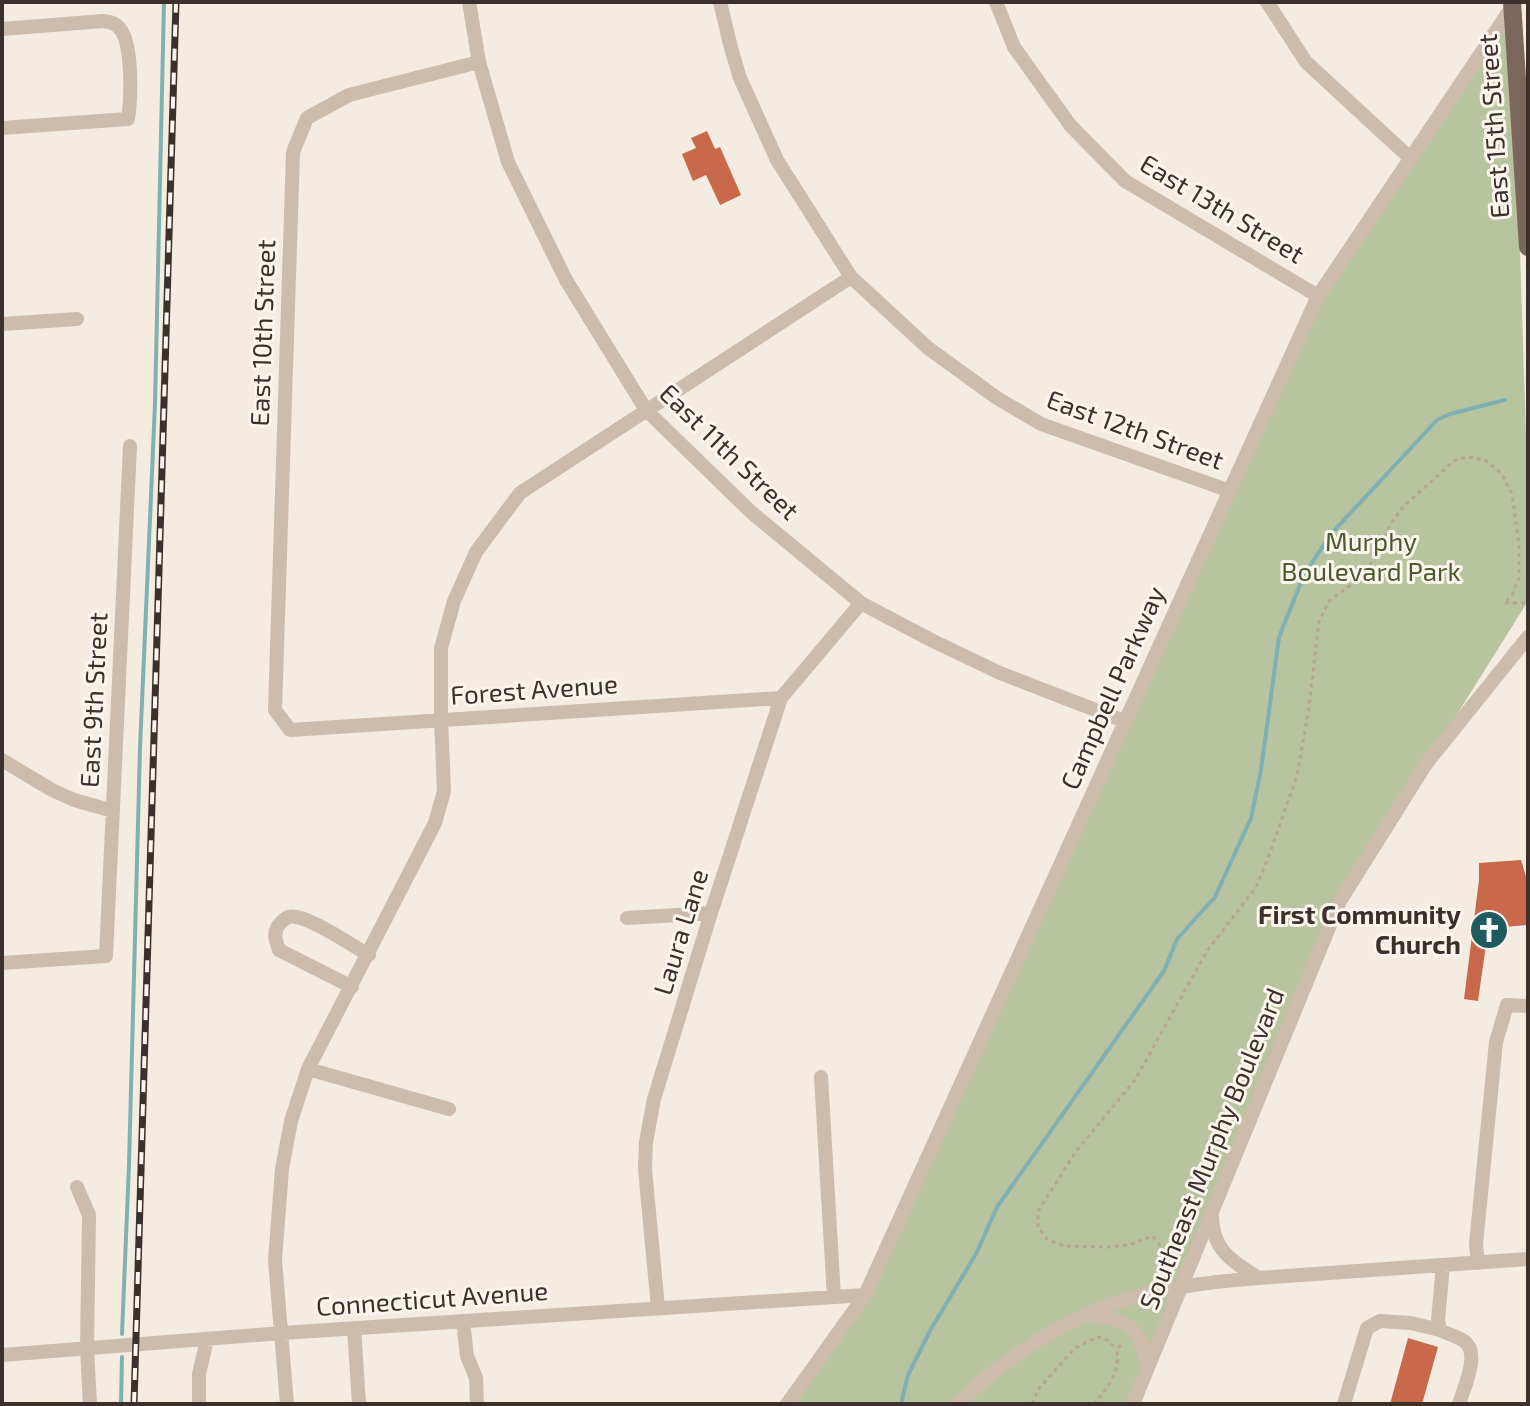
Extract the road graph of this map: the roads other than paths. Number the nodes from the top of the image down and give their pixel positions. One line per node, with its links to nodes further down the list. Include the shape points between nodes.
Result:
1 (469, 2): 7 (street, East 11th Street)
2 (720, 2): 11 (street, East 12th Street, via 740,78 777,160)
3 (996, 2): 12 (street, East 13th Street, via 1014,47 1070,125 1125,181)
4 (1267, 2): 9 (street, via 1306,62)
5 (1512, 5): 9 (street, Campbell Parkway); 10 (main road, East 15th Street)
6 (2, 29): 8 (street, via 103,21 119,27 130,83 128,119)
7 (479, 62): 15 (street, East 11th Street, via 508,162 566,280); 23 (street, East 10th Street, via 349,95 307,118 293,152 275,710)
8 (2, 128)
9 (1410, 158): 12 (street, Campbell Parkway)
10 (1528, 247)
11 (851, 277): 15 (street); 17 (street, East 12th Street, via 928,348 1041,424)
12 (1318, 296): 17 (street, Campbell Parkway)
13 (77, 319): 14 (street)
14 (2, 324)
15 (646, 410): 18 (street, East 11th Street, via 751,512); 21 (street, via 520,493 476,552 441,648)
16 (130, 446): 25 (street, East 9th Street)
17 (1230, 491): 22 (street, Campbell Parkway)
18 (861, 603): 20 (street, Laura Lane); 22 (street, East 11th Street, via 1000,673)
19 (1528, 637): 36 (street, Southeast Murphy Boulevard, via 1426,764 1340,901)
20 (781, 698): 21 (street, Forest Avenue); 26 (street, Laura Lane)
21 (441, 719): 23 (street, Forest Avenue); 28 (street, via 444,791 435,823)
22 (1124, 721): 42 (street, Campbell Parkway)
23 (290, 730)
24 (2, 760): 25 (street, via 52,790)
25 (113, 811): 29 (street, East 9th Street, via 106,956)
26 (711, 913): 27 (street); 44 (street, Laura Lane, via 654,1099 646,1142)
27 (627, 918)
28 (369, 955): 30 (street); 30 (street, via 306,920 290,916 276,929 279,950)
29 (2, 963)
30 (352, 987): 32 (street)
31 (1528, 1006): 38 (street, via 1507,1005 1496,1042)
32 (308, 1069): 34 (street); 49 (street, via 282,1169 275,1260)
33 (821, 1077): 43 (street)
34 (449, 1109)
35 (77, 1187): 51 (street, via 89,1215)
36 (1212, 1209): 40 (street, via 1217,1243 1236,1264); 41 (street, Southeast Murphy Boulevard)
37 (1528, 1259): 38 (street)
38 (1478, 1263): 39 (street)
39 (1443, 1265): 40 (street); 48 (street)
40 (1260, 1278): 41 (street)
41 (1180, 1288): 45 (street); 53 (street, Southeast Murphy Boulevard)
42 (865, 1295): 43 (street, Connecticut Avenue); 59 (street, Campbell Parkway)
43 (834, 1297): 44 (street, Connecticut Avenue)
44 (658, 1308): 46 (street, Connecticut Avenue)
45 (1088, 1315): 53 (street, via 1131,1328 1143,1345); 60 (street, via 1015,1355)
46 (463, 1321): 47 (street, Connecticut Avenue); 58 (street)
47 (354, 1328): 49 (street, Connecticut Avenue); 57 (street)
48 (1440, 1330): 62 (street, via 1380,1321 1367,1328); 63 (street, via 1472,1348)
49 (282, 1333): 50 (street, Connecticut Avenue); 56 (street)
50 (207, 1340): 51 (street, Connecticut Avenue); 55 (street)
51 (87, 1349): 52 (street, Connecticut Avenue); 54 (street)
52 (2, 1355)
53 (1147, 1370): 61 (street, Southeast Murphy Boulevard)
54 (90, 1404)
55 (199, 1404)
56 (287, 1404)
57 (359, 1404)
58 (477, 1404)
59 (787, 1404)
60 (957, 1404)
61 (1133, 1404)
62 (1344, 1404)
63 (1459, 1404)

